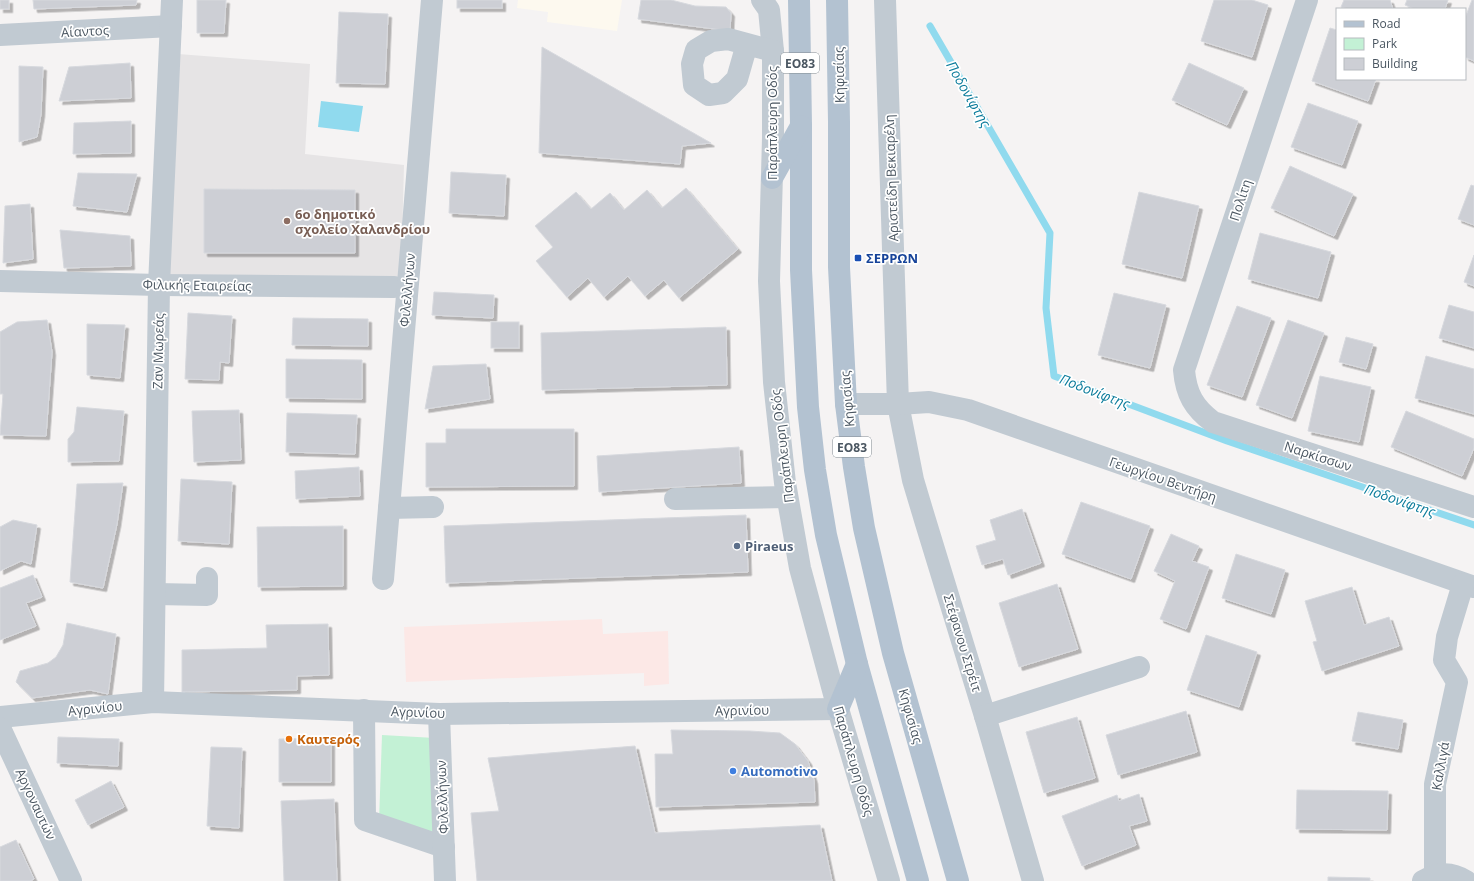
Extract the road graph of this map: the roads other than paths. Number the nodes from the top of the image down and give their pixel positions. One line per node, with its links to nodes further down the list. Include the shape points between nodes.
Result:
1 (172, 0): 8 (street, Ζαν Μωρεάς)
2 (432, 0): 24 (street, Φιλελλήνων)
3 (762, 0): 11 (street, Παράπλευρη Οδός, via 769,10)
4 (799, 0): 12 (main road, ΕΟ83)
5 (837, 0): 18 (main road, Κηφισίας / ΕΟ83, via 839,267)
6 (885, 0): 19 (street, Αριστείδη Βεκιαρέλη)
7 (1307, 0): 17 (street, Πολίτη, via 1184,370 1185,385)
8 (171, 26): 9 (street, Αίαντος); 15 (street, Ζαν Μωρεάς)
9 (0, 36)
10 (747, 44): 11 (street)
11 (773, 51): 13 (street, Παράπλευρη Οδός)
12 (801, 125): 13 (main road); 29 (main road, ΕΟ83, via 801,270 809,415 826,535)
13 (772, 178): 20 (street, Παράπλευρη Οδός, via 769,281 774,382)
14 (0, 281): 15 (street, Φιλικής Εταιρείας)
15 (159, 284): 16 (street, Φιλικής Εταιρείας); 28 (street, Ζαν Μωρεάς)
16 (394, 287)
17 (1192, 400): 23 (street, Ναρκίσσων, via 1213,422)
18 (846, 404): 19 (street, Γεωργίου Βεντήρη); 45 (main road, Κηφισίας / ΕΟ83, via 864,528 893,653)
19 (898, 404): 27 (street, Γεωργίου Βεντήρη, via 929,402 968,410); 36 (street, Στέφανου Στρέιτ, via 924,520)
20 (787, 497): 21 (street); 33 (street, Παράπλευρη Οδός, via 800,568)
21 (675, 499)
22 (433, 507): 24 (street)
23 (1474, 507)
24 (389, 508): 26 (street, Φιλελλήνων)
25 (207, 578): 28 (street, via 207,595)
26 (383, 579)
27 (1469, 586): 31 (street, Καλλιγά, via 1447,637 1444,660)
28 (156, 594): 32 (street, Ζαν Μωρεάς)
29 (857, 664): 33 (main road); 44 (main road, ΕΟ83)
30 (1140, 666): 36 (street)
31 (1465, 680): 40 (street, Καλλιγά, via 1435,784)
32 (153, 702): 34 (street, Αγρινίου); 37 (street, Αγρινίου)
33 (838, 709): 35 (street, Αγρινίου); 43 (street, Παράπλευρη Οδός)
34 (364, 710): 35 (street, Αγρινίου); 39 (street, via 365,820)
35 (439, 714): 39 (street, Φιλελλήνων)
36 (985, 716): 46 (street, Στέφανου Στρέιτ)
37 (0, 717)
38 (0, 728): 41 (street, Αργοναυτών)
39 (444, 847): 42 (street, Φιλελλήνων)
40 (1429, 878): 47 (street, Καλλιγά, via 1447,874)
41 (71, 881)
42 (445, 881)
43 (889, 881)
44 (918, 881)
45 (958, 881)
46 (1033, 881)
47 (1466, 881)

